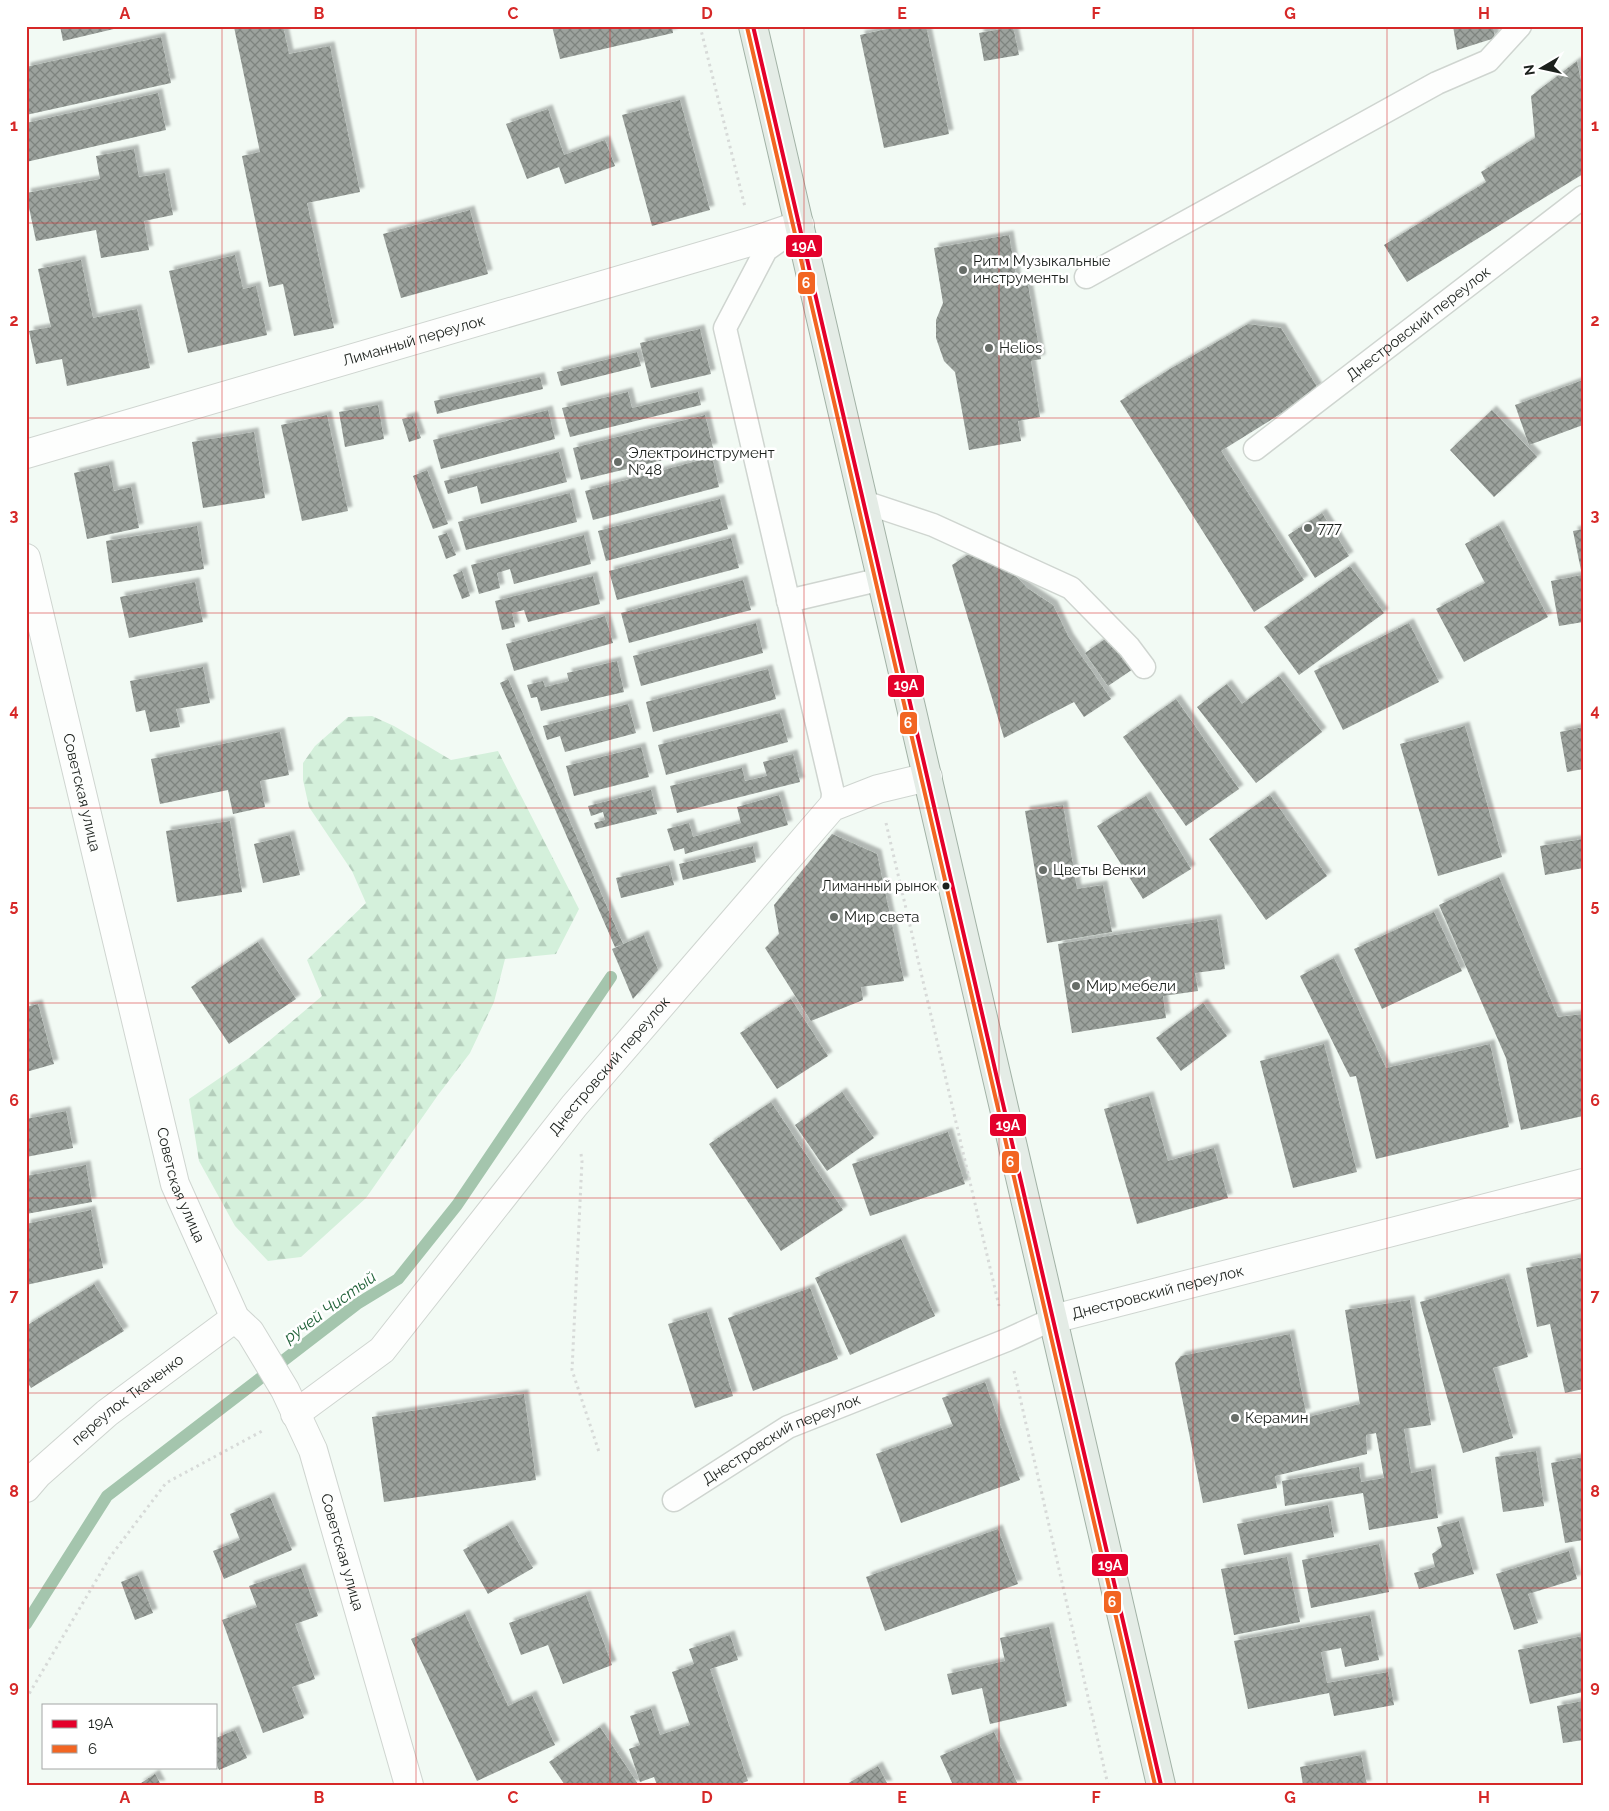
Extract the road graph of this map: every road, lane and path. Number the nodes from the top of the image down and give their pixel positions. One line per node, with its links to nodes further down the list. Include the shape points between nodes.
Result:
1 (700, 26): 6 (path)
2 (753, 26): 5 (main road)
3 (1520, 26): 7 (lane, via 1488,61 1437,83)
4 (1583, 197): 8 (lane, Днестровский переулок)
5 (800, 225): 6 (street, Лиманный переулок); 10 (main road); 13 (lane, via 766,250 725,328)
6 (753, 241): 9 (street, Лиманный переулок)
7 (1086, 277)
8 (1256, 449)
9 (26, 454)
10 (864, 502): 12 (main road); 14 (lane, via 933,525 1071,588 1130,646)
11 (26, 558): 21 (street, Советская улица, via 175,1184)
12 (882, 579): 13 (lane); 15 (main road)
13 (788, 601): 17 (lane, via 833,793)
14 (1144, 667)
15 (928, 777): 16 (street, Днестровский переулок); 20 (main road)
16 (878, 789): 17 (street, Днестровский переулок); 22 (path)
17 (832, 807): 18 (street, Днестровский переулок)
18 (574, 1106): 23 (street, Днестровский переулок, via 382,1350); 24 (path, via 582,1161 572,1370)
19 (1583, 1183): 20 (street, Днестровский переулок)
20 (1054, 1320): 22 (lane, Днестровский переулок); 30 (main road)
21 (242, 1325): 23 (street, Советская улица); 25 (street, переулок Ткаченко, via 106,1413)
22 (1007, 1340): 26 (lane, Днестровский переулок, via 788,1427); 29 (path)
23 (290, 1402): 27 (path, via 166,1483 110,1556); 28 (street, Советская улица, via 313,1450)
24 (599, 1452)
25 (26, 1488)
26 (674, 1500)
27 (26, 1699)
28 (409, 1785)
29 (1108, 1785)
30 (1161, 1785)

